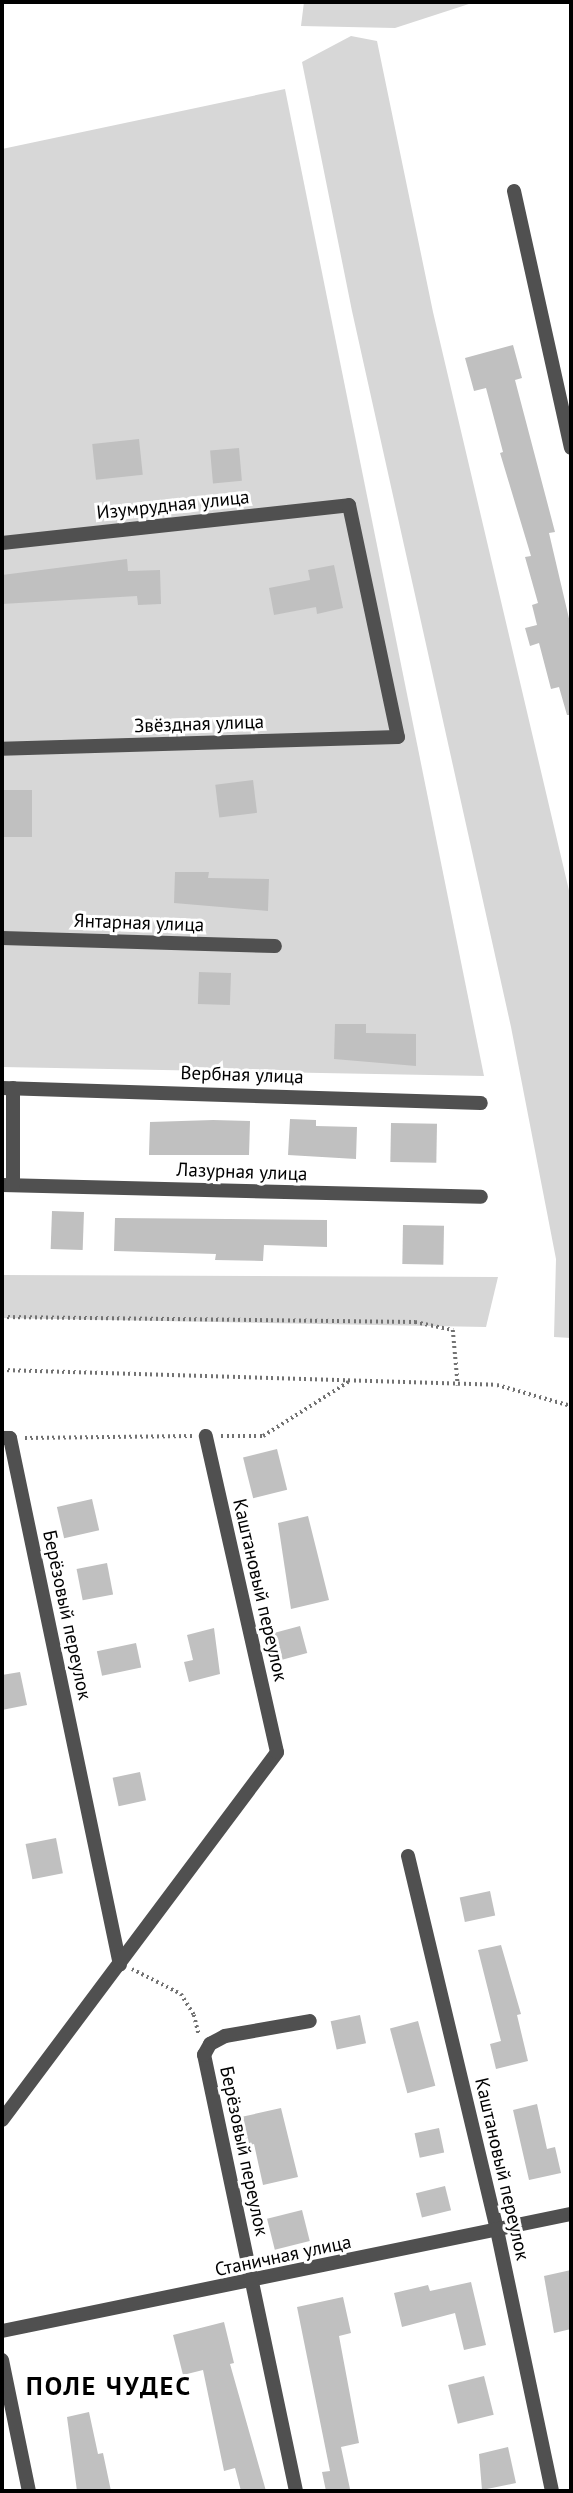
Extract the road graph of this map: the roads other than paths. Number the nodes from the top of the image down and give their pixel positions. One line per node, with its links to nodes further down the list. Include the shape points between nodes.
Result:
1 (514, 191): 2 (street)
2 (571, 448)
3 (2, 543): 4 (street, Изумрудная улица, via 349,506)
4 (398, 737): 5 (street, Звёздная улица)
5 (2, 749)
6 (2, 939): 7 (street, Янтарная улица)
7 (275, 946)
8 (7, 1088): 9 (street, Вербная улица); 10 (street)
9 (481, 1102)
10 (7, 1185): 11 (street, Лазурная улица)
11 (481, 1197)
12 (206, 1436): 15 (street, Каштановый переулок, via 276,1752)
13 (6, 1438): 15 (street, Берёзовый переулок)
14 (408, 1856): 19 (street, Каштановый переулок)
15 (120, 1965): 17 (street)
16 (310, 2021): 20 (street, Берёзовый переулок, via 225,2036 210,2043 204,2055)
17 (2, 2120)
18 (571, 2214): 19 (street, Станичная улица)
19 (497, 2230): 20 (street, Станичная улица); 25 (street, Каштановый переулок)
20 (253, 2283): 21 (street, Станичная улица); 24 (street, Берёзовый переулок)
21 (2, 2331)
22 (2, 2360): 23 (street)
23 (29, 2491)
24 (296, 2491)
25 (552, 2491)

